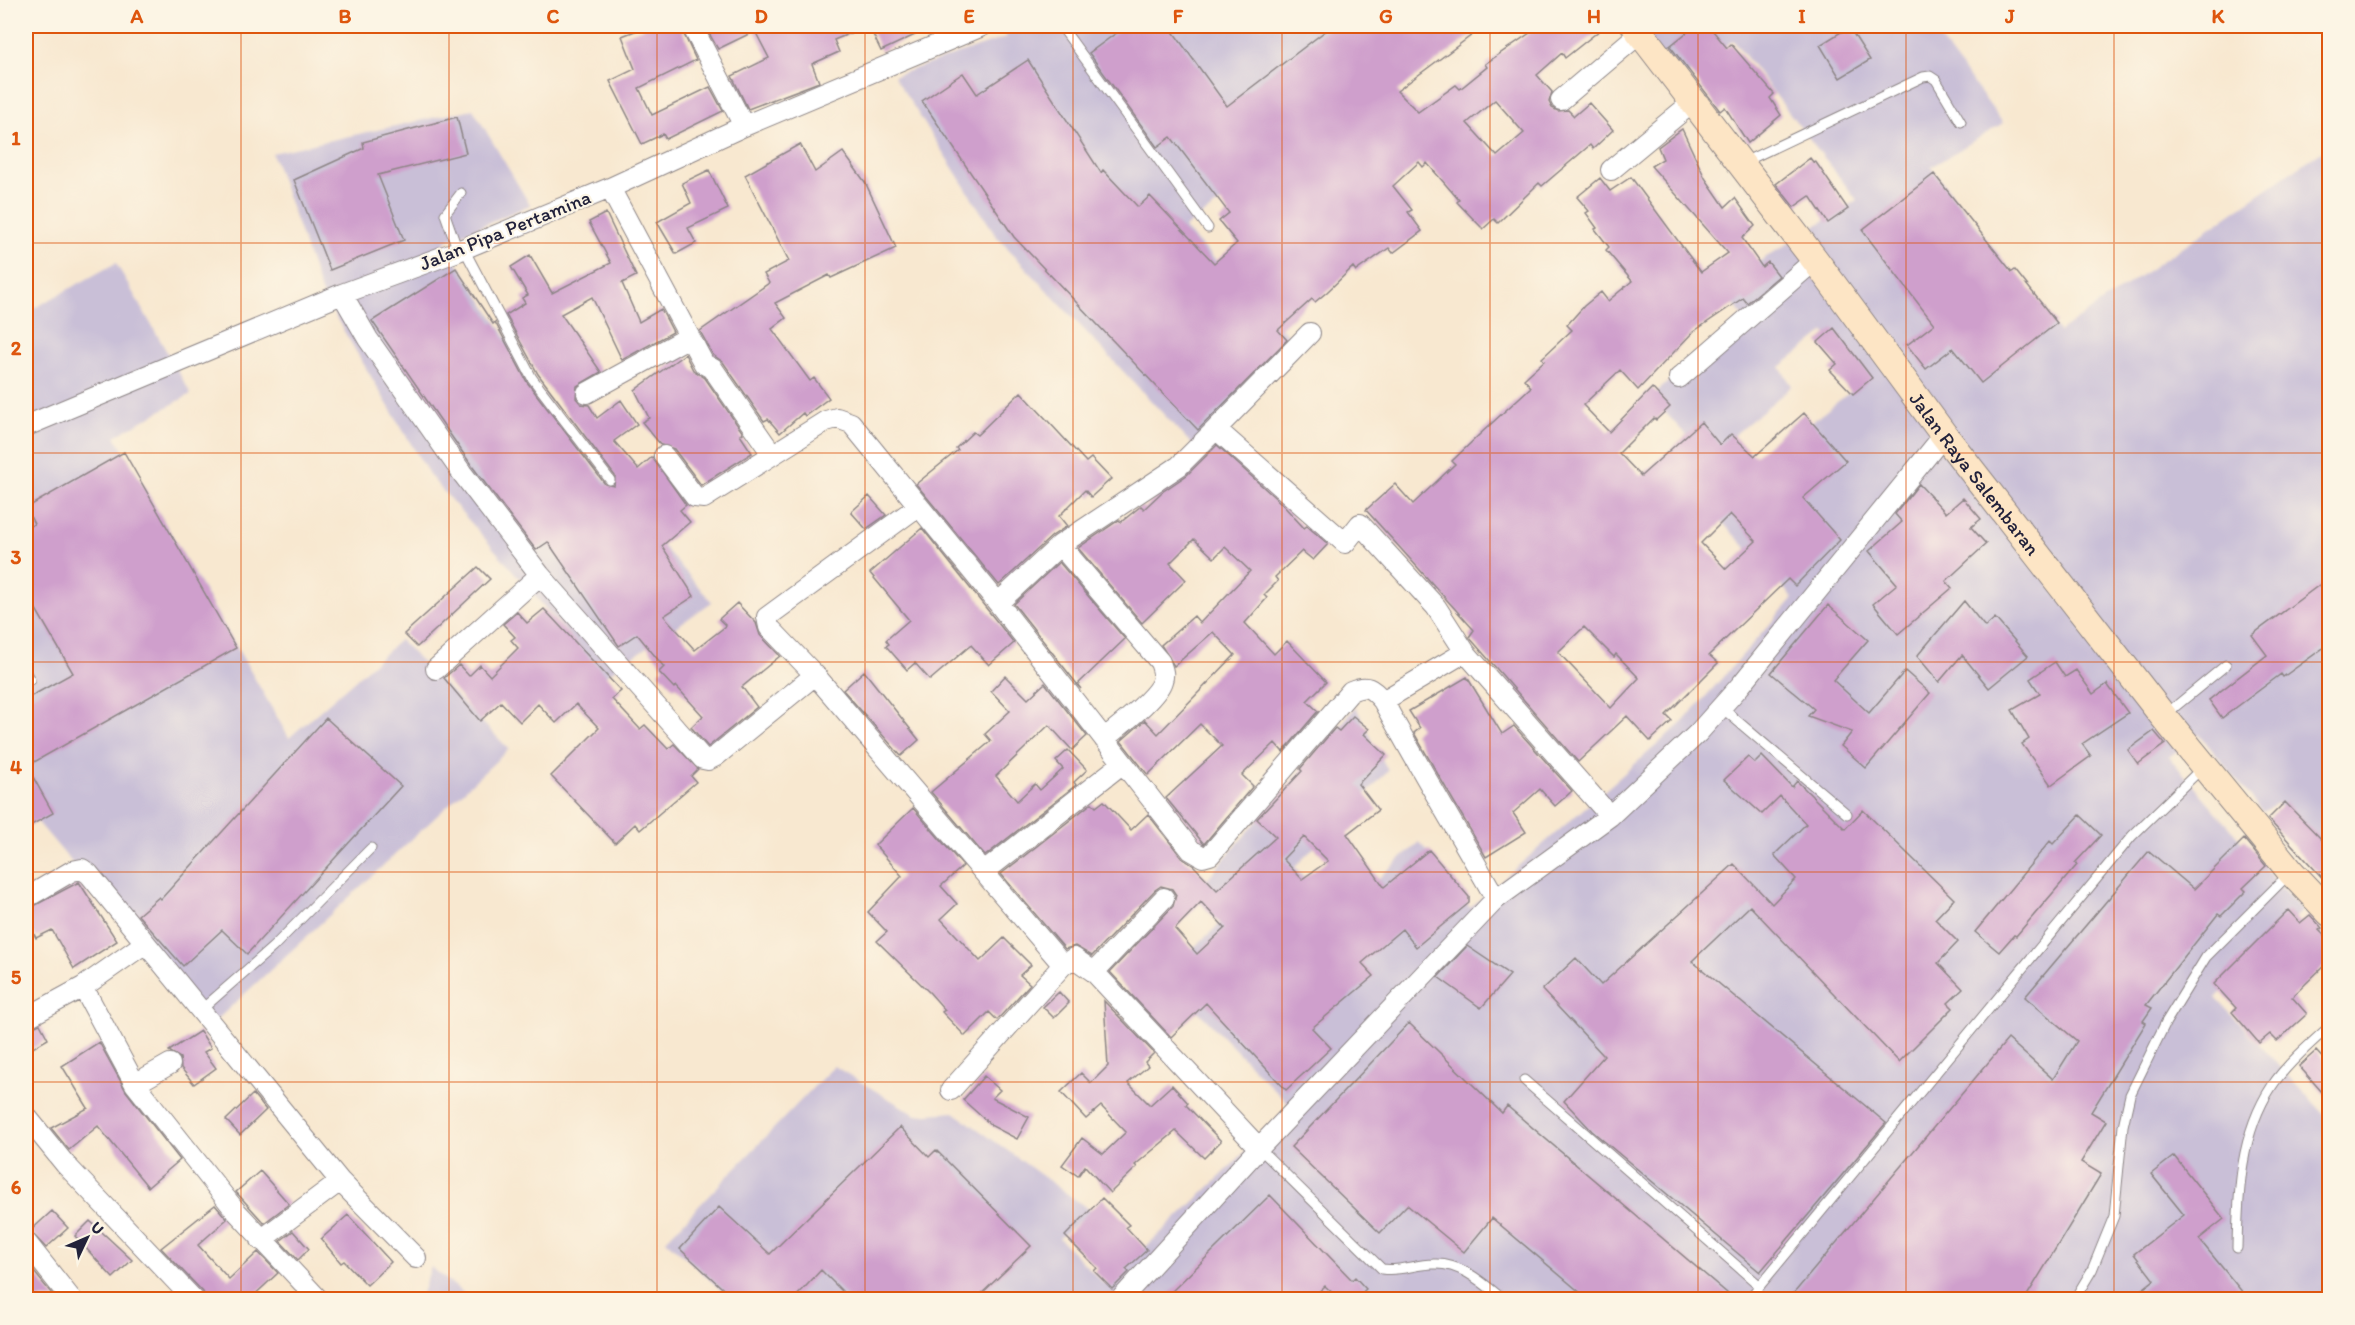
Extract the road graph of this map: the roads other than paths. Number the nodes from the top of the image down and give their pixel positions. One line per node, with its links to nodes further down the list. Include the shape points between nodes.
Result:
1 (692, 26): 8 (street)
2 (982, 26): 8 (street, Jalan Pipa Pertamina)
3 (1061, 26): 13 (lane)
4 (1638, 29): 5 (street); 6 (main road, Jalan Raya Salembaran)
5 (1561, 100)
6 (1693, 102): 9 (main road, Jalan Raya Salembaran); 10 (street)
7 (1961, 122): 9 (lane, via 1936,80 1923,77)
8 (744, 126): 11 (street, Jalan Pipa Pertamina)
9 (1741, 163): 15 (main road, Jalan Raya Salembaran)
10 (1611, 170)
11 (610, 188): 14 (street, Jalan Pipa Pertamina); 18 (street)
12 (461, 193): 14 (lane, via 445,214)
13 (1208, 228)
14 (461, 250): 16 (street, Jalan Pipa Pertamina); 26 (lane, via 532,378)
15 (1815, 260): 19 (street); 23 (main road, Jalan Raya Salembaran)
16 (342, 294): 21 (street, Jalan Pipa Pertamina); 29 (street, via 368,339 456,464)
17 (1310, 333): 22 (street)
18 (689, 337): 20 (street); 24 (street, via 704,364 713,369)
19 (1679, 378)
20 (587, 393)
21 (26, 426)
22 (1216, 429): 28 (street, via 1179,466); 31 (street, via 1345,543 1360,524 1436,607)
23 (1944, 435): 36 (street); 37 (main road, Jalan Raya Salembaran)
24 (772, 454): 25 (street, via 700,498 695,497); 27 (street, via 826,421 844,419)
25 (664, 456)
26 (610, 480)
27 (917, 507): 30 (street); 34 (street, via 767,617 769,627)
28 (1060, 545): 30 (street); 38 (street, via 1160,662 1164,673 1154,694)
29 (540, 575): 33 (street); 34 (street, via 703,759 716,756)
30 (998, 603): 38 (street)
31 (1465, 652): 35 (street); 42 (street)
32 (2226, 665): 37 (lane)
33 (436, 669)
34 (815, 675): 44 (street)
35 (1383, 701): 39 (street, via 1373,688 1362,686 1351,691 1210,855 1203,857 1191,850); 48 (street)
36 (1721, 706): 41 (lane); 42 (street)
37 (2163, 716): 40 (main road, Jalan Raya Salembaran)
38 (1104, 739): 39 (street)
39 (1123, 764): 44 (street)
40 (2204, 766): 45 (main road, Jalan Raya Salembaran); 68 (lane, via 2132,836)
41 (1847, 814)
42 (1610, 816): 48 (street)
43 (371, 848): 54 (lane, via 273,947)
44 (984, 872): 51 (street)
45 (2291, 872): 49 (main road, Jalan Raya Salembaran); 77 (lane, via 2206,957 2166,1022 2130,1095 2114,1216 2092,1270)
46 (26, 898): 50 (street, via 82,869)
47 (1164, 898): 52 (street)
48 (1496, 899): 62 (street)
49 (2330, 913)
50 (144, 944): 53 (street); 54 (street)
51 (1063, 964): 52 (street, via 1074,958); 60 (street)
52 (1094, 972): 62 (street)
53 (83, 987): 55 (street); 59 (street)
54 (201, 1010): 63 (street)
55 (26, 1018)
56 (2330, 1026): 66 (lane, via 2272,1086 2250,1132 2239,1185)
57 (170, 1064): 59 (street)
58 (1524, 1080): 68 (lane)
59 (135, 1084): 64 (street)
60 (951, 1090)
61 (26, 1116): 70 (street, via 64,1164)
62 (1259, 1148): 74 (street); 75 (lane, via 1382,1269 1455,1266)
63 (340, 1182): 64 (street); 67 (street)
64 (261, 1240): 71 (street)
65 (26, 1242): 69 (street)
66 (2236, 1248)
67 (416, 1258)
68 (1760, 1286): 76 (lane)
69 (72, 1299)
70 (194, 1299)
71 (319, 1299)
72 (991, 1299): 73 (lane)
73 (1005, 1299)
74 (1119, 1299)
75 (1504, 1299)
76 (1748, 1299)
77 (2074, 1299)

